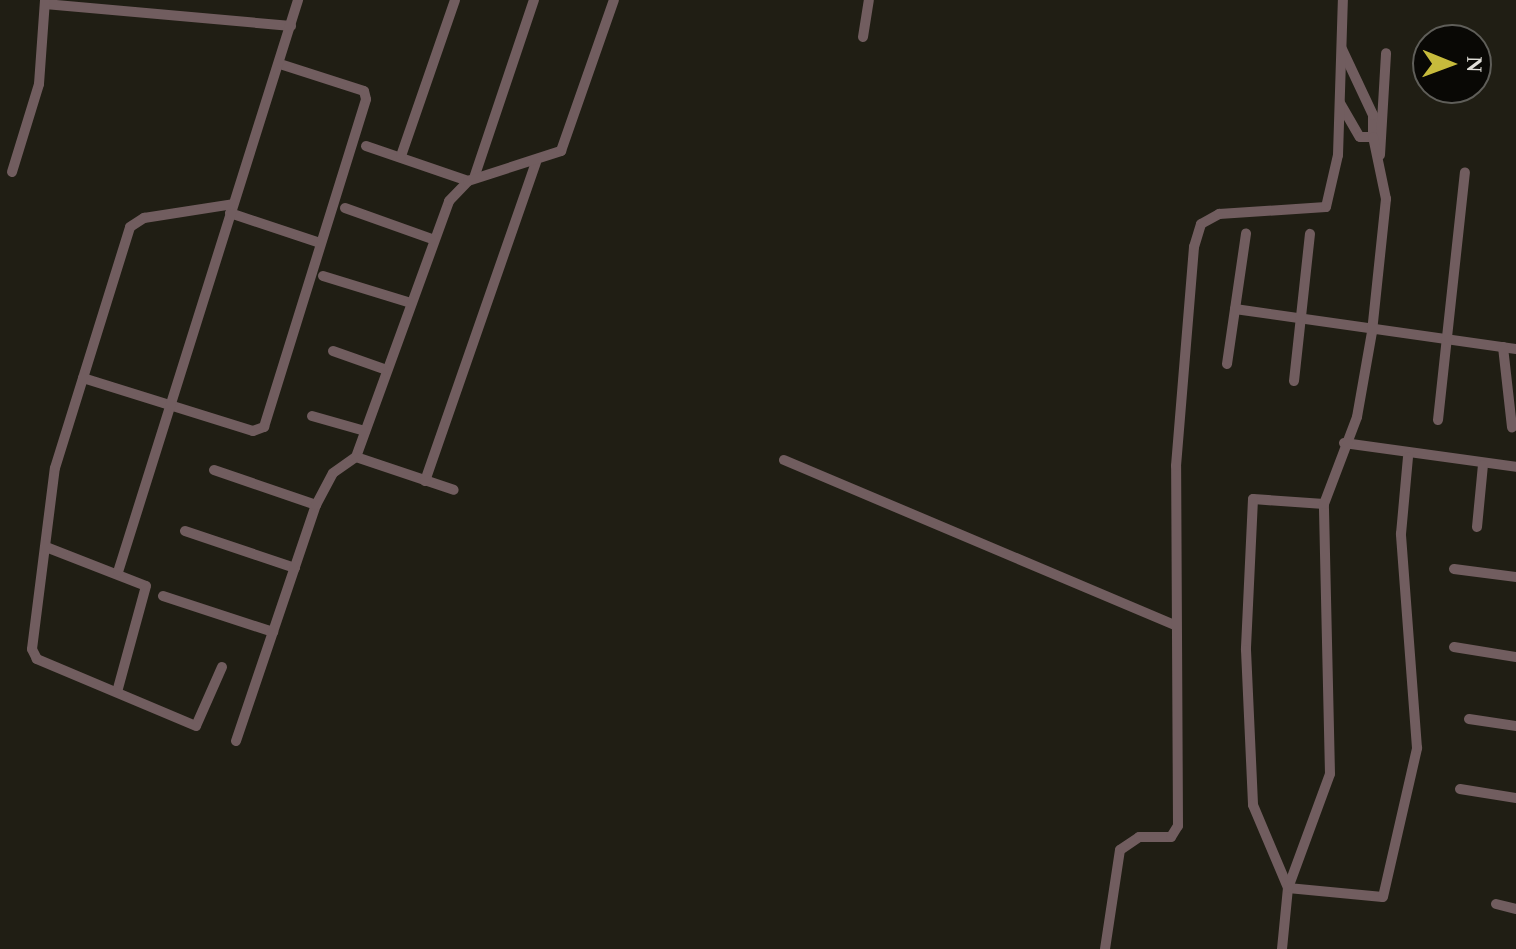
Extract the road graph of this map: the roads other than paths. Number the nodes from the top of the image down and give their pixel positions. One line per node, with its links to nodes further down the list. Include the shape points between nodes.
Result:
1 (298, 0): 9 (street)
2 (455, 0): 17 (street)
3 (534, 0): 22 (street)
4 (614, 0): 18 (street, via 565,146)
5 (869, 0): 10 (street)
6 (1343, 0): 11 (street)
7 (45, 2): 8 (street); 20 (street, via 39,84)
8 (130, 6): 9 (street)
9 (291, 26): 13 (street)
10 (863, 37)
11 (1341, 47): 14 (street); 15 (street, via 1373,115)
12 (1386, 53): 19 (street)
13 (283, 65): 23 (street); 28 (street, via 364,91 366,99)
14 (1340, 103): 15 (street, via 1360,137); 66 (street, via 1335,185 1326,207 1219,214 1201,224 1176,466)
15 (1373, 137): 19 (street)
16 (366, 146): 17 (street)
17 (401, 156): 22 (street)
18 (536, 162): 22 (street); 54 (street)
19 (1380, 166): 33 (street, via 1386,199)
20 (12, 172)
21 (1465, 172): 34 (street)
22 (471, 180): 27 (street, via 449,201)
23 (231, 208): 28 (street); 40 (street, via 133,224); 42 (street)
24 (345, 208): 27 (street)
25 (1246, 233): 31 (street)
26 (1310, 234): 32 (street)
27 (432, 239): 30 (street)
28 (320, 243): 42 (street, via 261,430)
29 (323, 276): 30 (street)
30 (411, 303): 39 (street)
31 (1235, 309): 32 (street); 38 (street)
32 (1300, 322): 33 (street); 41 (street)
33 (1372, 332): 34 (street); 47 (street, via 1357,417)
34 (1447, 340): 35 (street); 44 (street)
35 (1503, 347): 36 (street); 45 (street)
36 (1516, 349)
37 (333, 351): 39 (street)
38 (1227, 364)
39 (387, 370): 46 (street)
40 (83, 378): 42 (street); 60 (street, via 51,481)
41 (1294, 381)
42 (171, 404): 63 (street)
43 (312, 416): 46 (street)
44 (1438, 420)
45 (1512, 427)
46 (365, 431): 48 (street)
47 (1344, 443): 49 (street); 56 (street)
48 (356, 457): 54 (street); 57 (street, via 333,473)
49 (1408, 457): 51 (street); 77 (street, via 1401,534 1417,748 1383,897)
50 (784, 460): 66 (street)
51 (1483, 465): 52 (street); 58 (street)
52 (1516, 467)
53 (214, 470): 57 (street)
54 (425, 481): 55 (street)
55 (454, 490)
56 (1324, 504): 77 (street, via 1330,774); 77 (street, via 1253,499 1246,650 1253,805)
57 (316, 505): 61 (street)
58 (1477, 527)
59 (185, 531): 61 (street)
60 (46, 547): 63 (street); 71 (street, via 34,656)
61 (295, 568): 67 (street)
62 (1454, 569): 64 (street)
63 (118, 572): 71 (street, via 147,590)
64 (1516, 577)
65 (163, 596): 67 (street)
66 (1175, 625): 80 (street, via 1178,826 1171,837 1139,837 1120,850)
67 (273, 632): 74 (street)
68 (1454, 647): 69 (street)
69 (1516, 657)
70 (222, 667): 71 (street, via 196,726)
71 (117, 692)
72 (1469, 719): 73 (street)
73 (1516, 726)
74 (236, 741)
75 (1460, 789): 76 (street)
76 (1516, 798)
77 (1288, 888): 81 (street)
78 (1496, 904): 79 (street)
79 (1516, 909)
80 (1105, 949)
81 (1282, 949)

